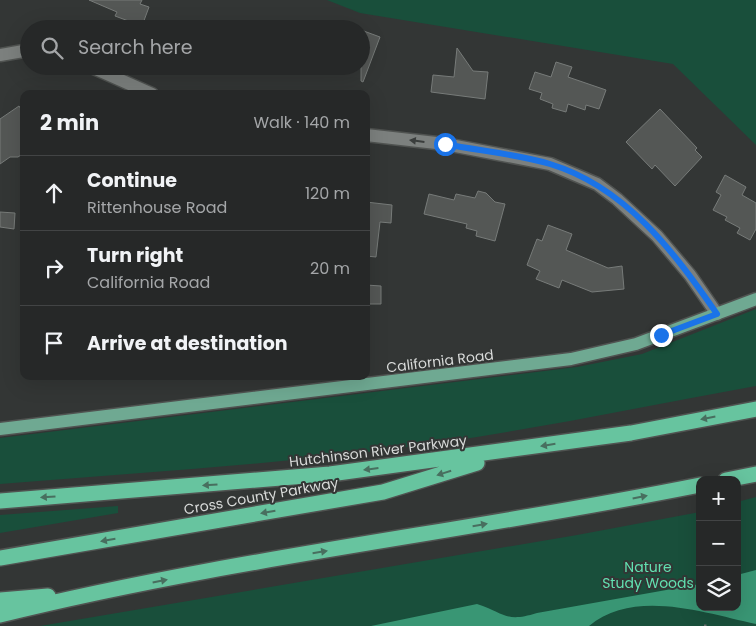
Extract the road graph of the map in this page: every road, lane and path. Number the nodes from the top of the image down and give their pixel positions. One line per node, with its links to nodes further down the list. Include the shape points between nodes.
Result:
1 (20, 52): 2 (street)
2 (0, 55)
3 (110, 75): 4 (street)
4 (143, 90)
5 (370, 135): 7 (street, one-way to 5, via 657,236 618,198 597,184 550,164 445,144)
6 (756, 299): 7 (main road, California Road)
7 (717, 314): 9 (main road, California Road, via 636,344 571,359)
8 (756, 409): 10 (highway, Hutchinson River Parkway, one-way to 10)
9 (0, 429)
10 (524, 449): 14 (highway, Hutchinson River Parkway, one-way to 14, via 301,478); 15 (highway, Cross County Parkway, one-way to 15, via 383,492)
11 (756, 474): 12 (highway)
12 (741, 477)
13 (696, 486): 16 (highway, one-way to 13)
14 (0, 501)
15 (0, 558)
16 (112, 591): 17 (highway); 18 (highway)
17 (0, 600)
18 (0, 615)
19 (704, 626): 20 (path)
20 (709, 626)

